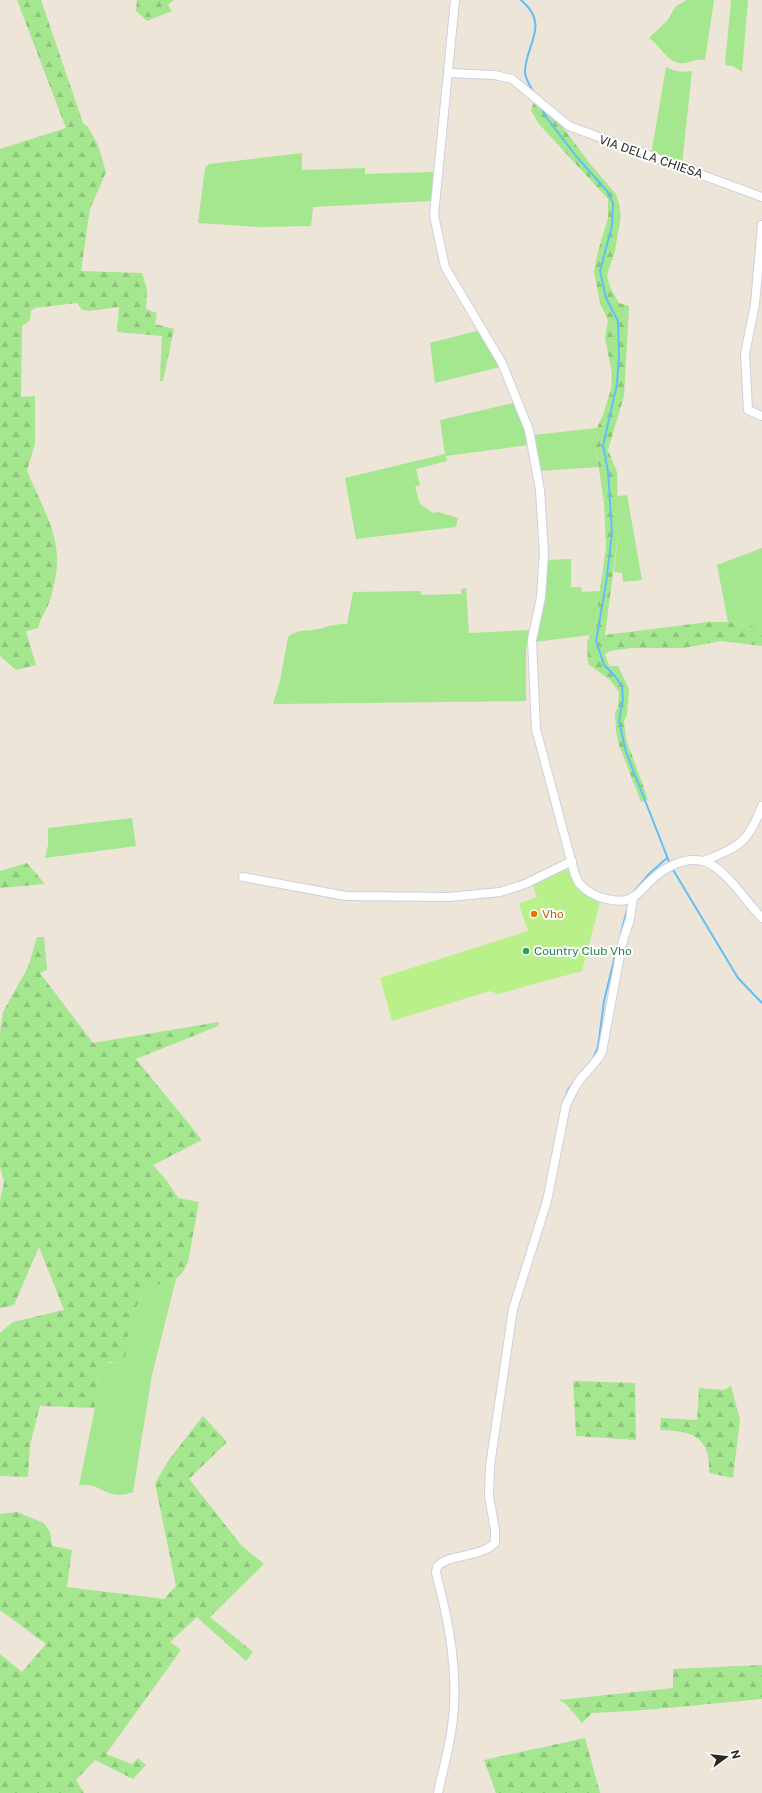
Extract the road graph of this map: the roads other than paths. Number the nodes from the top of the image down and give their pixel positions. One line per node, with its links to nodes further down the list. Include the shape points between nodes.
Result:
1 (455, 0): 2 (street)
2 (448, 73): 3 (street, VIA DELLA CHIESA, via 502,76 517,82 545,108 580,131); 7 (street, via 434,215 446,268 502,363 529,430 540,490 544,553 541,597 532,640 536,729)
3 (762, 197)
4 (762, 225): 5 (street, via 755,304 745,354 748,410)
5 (762, 416)
6 (762, 806): 8 (street, via 744,841)
7 (572, 861): 9 (street, via 525,884 500,892 449,897 346,896); 10 (street, via 581,885 590,892 616,900)
8 (704, 861): 10 (street, via 688,860 671,866 652,879); 11 (street, via 718,869)
9 (243, 877)
10 (633, 898): 12 (street, via 607,1016 602,1052 581,1078 566,1105 547,1201 513,1309 490,1466 489,1496 496,1530 495,1543 485,1551 446,1561 437,1567 436,1573 452,1640 455,1673 452,1732)
11 (762, 918)
12 (438, 1793)

